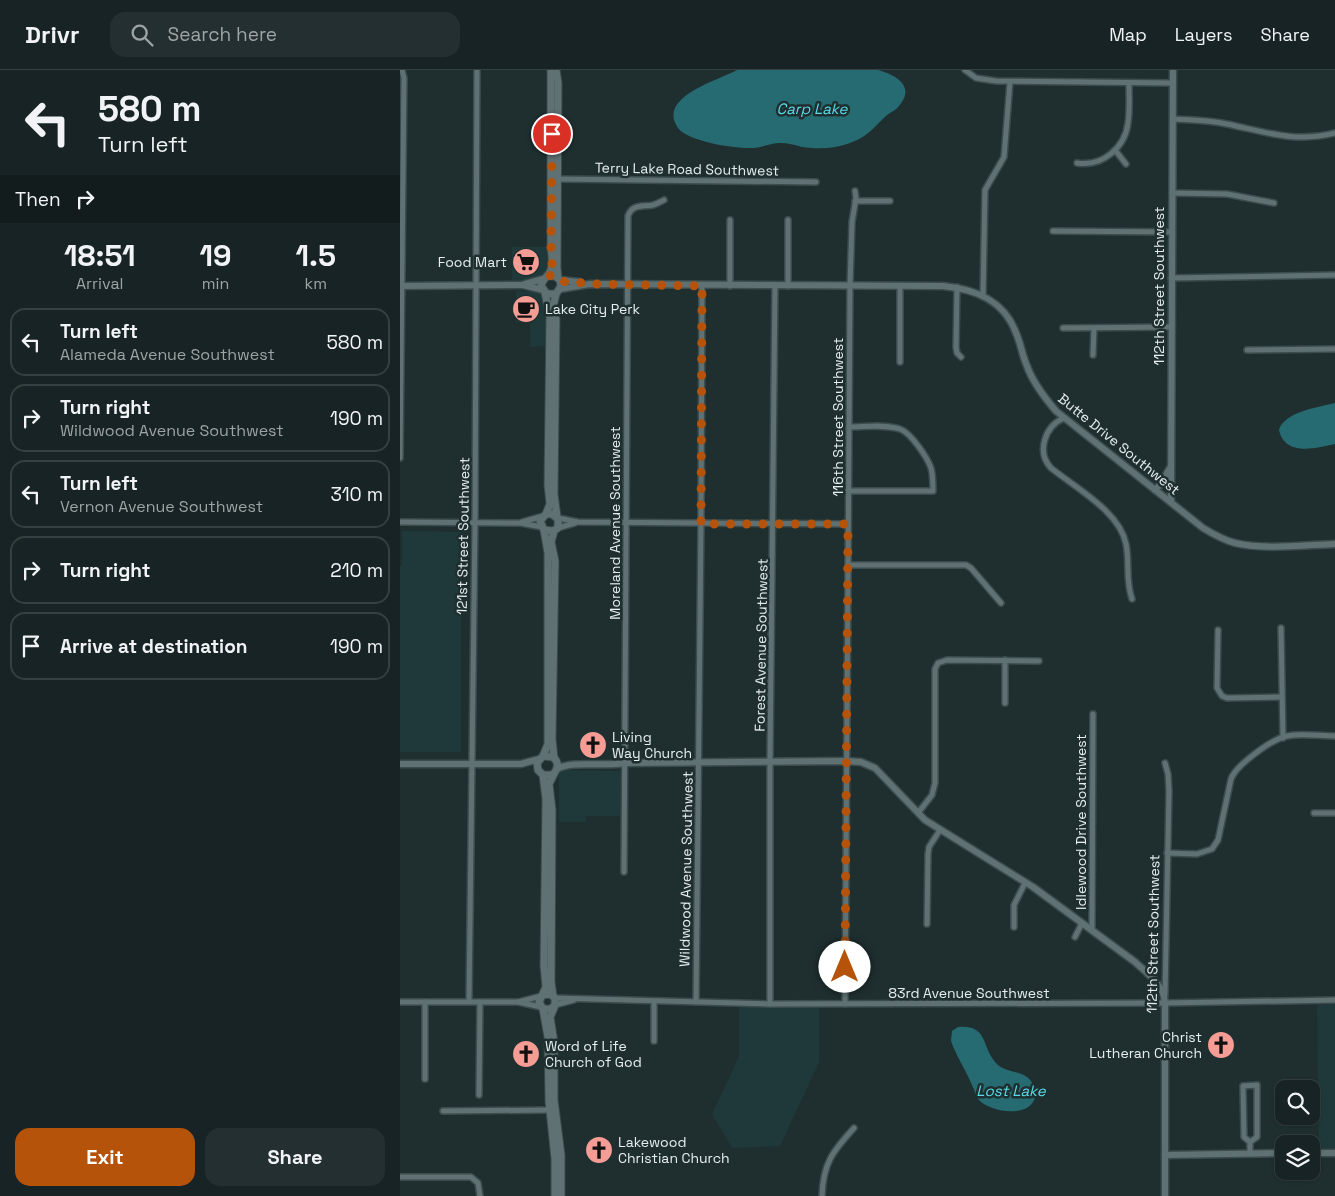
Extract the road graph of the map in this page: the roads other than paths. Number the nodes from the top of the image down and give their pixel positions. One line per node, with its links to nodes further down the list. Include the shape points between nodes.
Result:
1 (404, 70): 35 (street)
2 (477, 70): 32 (street, 121st Street Southwest)
3 (551, 70): 28 (main road, via 552,261)
4 (556, 70): 15 (main road)
5 (965, 70): 7 (street, via 976,78)
6 (1173, 70): 9 (street, 112th Street Southwest)
7 (1010, 82): 8 (street); 45 (street, via 1004,157 985,190)
8 (1129, 84): 9 (street); 12 (street, via 1128,124 1123,140)
9 (1173, 84): 10 (street, 112th Street Southwest)
10 (1172, 119): 11 (street, via 1226,124 1268,134 1305,138); 18 (street, 112th Street Southwest)
11 (1335, 133)
12 (1115, 150): 13 (street, via 1092,164); 14 (street)
13 (1077, 164)
14 (1126, 164)
15 (557, 179): 16 (street, Terry Lake Road Southwest); 30 (main road, via 556,268)
16 (816, 182)
17 (855, 191): 20 (street, 116th Street Southwest)
18 (1172, 192): 22 (street, via 1227,194); 26 (street, 112th Street Southwest)
19 (664, 200): 34 (street, Moreland Avenue Southwest, via 630,211)
20 (855, 201): 21 (street); 40 (street, 116th Street Southwest)
21 (890, 201)
22 (1274, 203)
23 (730, 220): 37 (street)
24 (788, 220): 39 (street)
25 (1053, 231): 26 (street)
26 (1172, 232): 29 (street, 112th Street Southwest)
27 (1335, 275): 29 (street)
28 (545, 278): 30 (main road, via 552,275); 33 (street); 43 (main road, via 541,286)
29 (1171, 278): 46 (street, 112th Street Southwest)
30 (559, 279): 31 (street); 44 (main road)
31 (590, 284): 34 (street, Butte Drive Southwest); 44 (street)
32 (476, 285): 33 (street); 35 (street); 65 (street, 121st Street Southwest)
33 (523, 285): 43 (street)
34 (628, 285): 36 (street, Butte Drive Southwest); 67 (street, Moreland Avenue Southwest)
35 (400, 286): 56 (street)
36 (702, 286): 37 (street, Butte Drive Southwest); 68 (street, Wildwood Avenue Southwest)
37 (730, 286): 38 (street, Butte Drive Southwest)
38 (775, 286): 39 (street, Butte Drive Southwest); 69 (street, Forest Avenue Southwest)
39 (788, 286): 40 (street, Butte Drive Southwest)
40 (850, 286): 41 (street, Butte Drive Southwest); 55 (street, 116th Street Southwest)
41 (900, 286): 42 (street, Butte Drive Southwest); 53 (street)
42 (957, 288): 45 (street, Butte Drive Southwest); 52 (street, via 956,347)
43 (544, 291): 44 (main road, via 550,295); 61 (main road, via 550,316 550,501)
44 (558, 291): 62 (main road, via 553,307 556,319 554,494)
45 (983, 296): 54 (street, Butte Drive Southwest, via 1008,318 1036,384)
46 (1171, 327): 48 (street); 57 (street, 112th Street Southwest)
47 (1064, 328): 48 (street)
48 (1094, 328): 51 (street)
49 (1335, 349): 50 (street)
50 (1247, 350)
51 (1094, 355)
52 (961, 357)
53 (900, 362)
54 (1064, 418): 58 (street, Butte Drive Southwest); 75 (street, via 1047,434 1043,451 1045,460 1112,516 1119,526 1127,546 1127,582)
55 (849, 427): 59 (street, 116th Street Southwest); 59 (street, via 884,427 904,431 930,465 933,491)
56 (400, 458)
57 (1171, 467): 58 (street); 60 (street, 112th Street Southwest)
58 (1155, 490): 60 (street, Butte Drive Southwest)
59 (848, 491): 70 (street, 116th Street Southwest)
60 (1171, 502): 73 (street, Butte Drive Southwest, via 1203,528 1236,543 1271,546)
61 (545, 515): 62 (main road); 66 (street); 71 (main road, via 540,522)
62 (557, 517): 64 (street); 72 (main road)
63 (400, 522): 65 (street)
64 (578, 522): 67 (street); 72 (street)
65 (475, 523): 66 (street); 94 (street, 121st Street Southwest)
66 (520, 523): 71 (street)
67 (627, 523): 68 (street); 91 (street, Moreland Avenue Southwest)
68 (701, 524): 69 (street); 90 (street, Wildwood Avenue Southwest)
69 (774, 524): 70 (street); 88 (street, Forest Avenue Southwest)
70 (848, 524): 74 (street, 116th Street Southwest)
71 (543, 529): 72 (main road, via 550,532); 86 (main road, via 548,553 548,744)
72 (556, 529): 87 (main road, via 552,542 552,740)
73 (1335, 544)
74 (848, 565): 76 (street, via 966,565); 89 (street, 116th Street Southwest)
75 (1132, 598)
76 (1001, 603)
77 (1281, 628): 81 (street)
78 (1218, 630): 81 (street, via 1220,695 1228,698)
79 (1005, 660): 80 (street); 82 (street); 99 (street, via 947,660 938,663 935,669 935,783 932,795)
80 (1039, 661)
81 (1282, 697): 85 (street)
82 (1005, 704)
83 (1093, 714): 109 (street, Idlewood Drive Southwest)
84 (1335, 736): 85 (street)
85 (1283, 738): 103 (street, via 1245,761 1235,771 1218,840 1212,849 1197,854)
86 (541, 757): 87 (main road, via 550,755); 95 (street); 98 (main road, via 537,767)
87 (555, 758): 96 (street); 97 (main road)
88 (770, 761): 89 (street); 90 (street); 123 (street, Forest Avenue Southwest)
89 (846, 761): 99 (street, via 875,768); 124 (street, 116th Street Southwest)
90 (698, 762): 91 (street); 121 (street, Wildwood Avenue Southwest)
91 (625, 763): 96 (street); 104 (street, Moreland Avenue Southwest)
92 (1164, 763): 103 (street, 112th Street Southwest, via 1169,791)
93 (400, 764): 94 (street)
94 (472, 764): 95 (street); 117 (street, 121st Street Southwest)
95 (521, 764): 98 (street)
96 (566, 765): 97 (street)
97 (555, 772): 98 (main road, via 549,776); 120 (main road, via 549,784 552,810 551,982)
98 (541, 774): 111 (main road, via 546,800 546,977)
99 (918, 812): 102 (street)
100 (1314, 813): 101 (street)
101 (1335, 813)
102 (940, 830): 105 (street); 107 (street, via 927,860)
103 (1167, 853): 112 (street, 112th Street Southwest)
104 (624, 872)
105 (1025, 883): 106 (street); 108 (street, via 1014,905)
106 (1081, 923): 109 (street); 110 (street)
107 (927, 924)
108 (1014, 927)
109 (1092, 930): 112 (street, via 1149,975)
110 (1075, 937)
111 (542, 995): 119 (street); 120 (main road, via 547,993); 125 (main road, via 539,1002)
112 (1165, 995): 122 (street, 112th Street Southwest)
113 (1335, 1000): 122 (street, 83rd Avenue Southwest)
114 (654, 1001): 120 (street, 83rd Avenue Southwest); 121 (street, 83rd Avenue Southwest); 126 (street)
115 (400, 1002): 116 (street)
116 (425, 1002): 117 (street); 127 (street)
117 (469, 1002): 118 (street)
118 (480, 1002): 119 (street); 128 (street)
119 (518, 1002): 125 (street)
120 (554, 1002): 125 (main road, via 548,1010); 141 (main road, via 550,1017 554,1042 554,1100 561,1155)
121 (696, 1002): 123 (street, 83rd Avenue Southwest)
122 (1165, 1003): 124 (street, 83rd Avenue Southwest); 137 (street, 112th Street Southwest)
123 (770, 1004): 124 (street, 83rd Avenue Southwest)
124 (845, 1004)
125 (542, 1008): 129 (main road, via 548,1037)
126 (654, 1041)
127 (425, 1079)
128 (479, 1095)
129 (550, 1110): 130 (street); 140 (main road, via 556,1159)
130 (444, 1111)
131 (854, 1128): 142 (street, via 834,1150 825,1171)
132 (1250, 1142): 132 (street, via 1256,1137 1256,1085 1243,1086 1244,1138); 133 (street)
133 (1250, 1153): 134 (street); 137 (street)
134 (1275, 1153)
135 (1320, 1153): 136 (street)
136 (1335, 1153)
137 (1165, 1155): 143 (street, 112th Street Southwest)
138 (400, 1177): 139 (street, via 470,1178 478,1183)
139 (480, 1196)
140 (555, 1196)
141 (561, 1196)
142 (822, 1196)
143 (1165, 1196)

